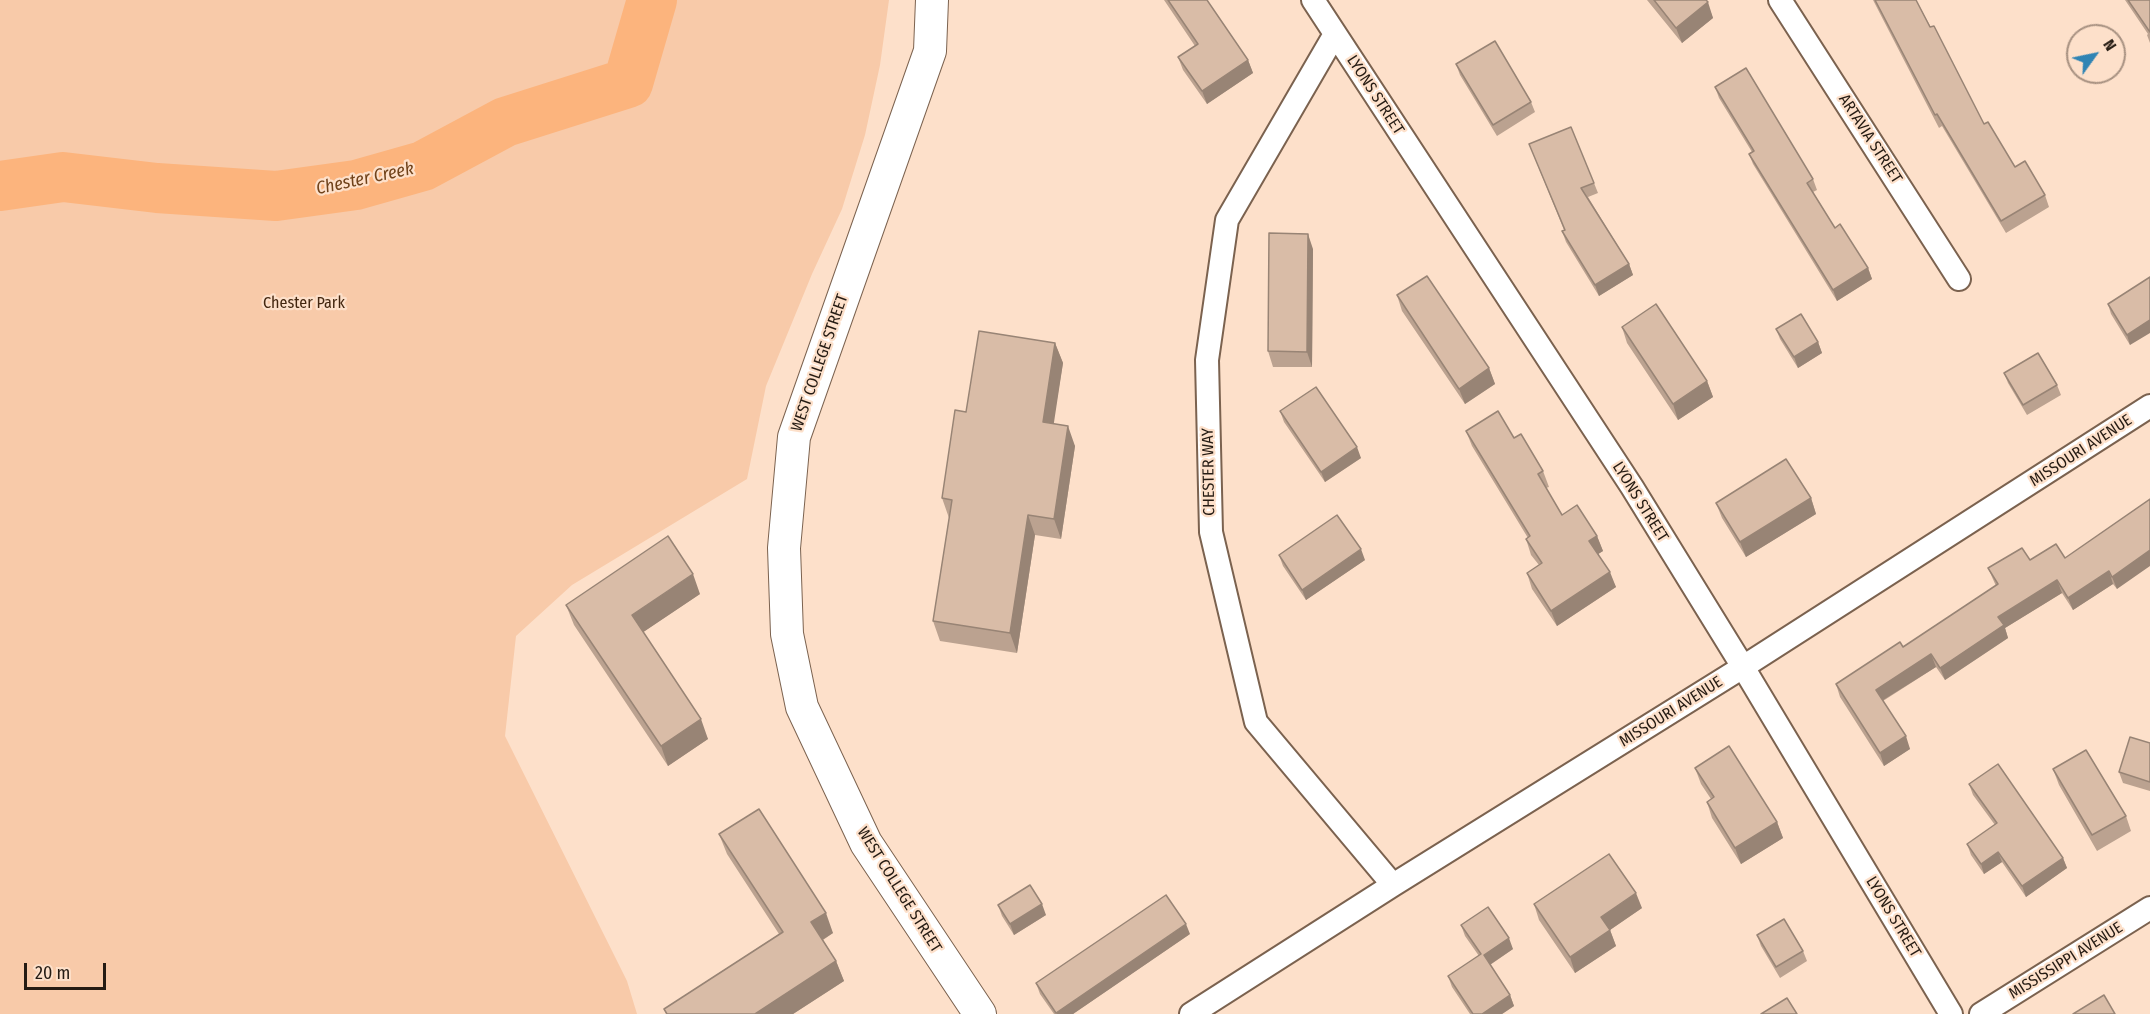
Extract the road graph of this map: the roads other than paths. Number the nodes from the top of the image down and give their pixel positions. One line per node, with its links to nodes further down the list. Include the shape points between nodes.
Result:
1 (932, 0): 10 (street, WEST COLLEGE STREET, via 930,51 794,437 784,548 787,634 802,707 866,843)
2 (1313, 0): 4 (street, LYONS STREET)
3 (1780, 0): 5 (street, ARTAVIA STREET)
4 (1335, 34): 7 (street, LYONS STREET, via 1632,487); 8 (street, CHESTER WAY, via 1227,220 1207,360 1211,532 1256,722)
5 (1959, 279)
6 (2150, 406): 7 (street, MISSOURI AVENUE)
7 (1743, 667): 8 (street, MISSOURI AVENUE); 12 (street, LYONS STREET)
8 (1393, 885): 11 (street, MISSOURI AVENUE)
9 (2150, 908): 13 (street, MISSISSIPPI AVENUE)
10 (980, 1014)
11 (1191, 1014)
12 (1951, 1014)
13 (1981, 1014)

